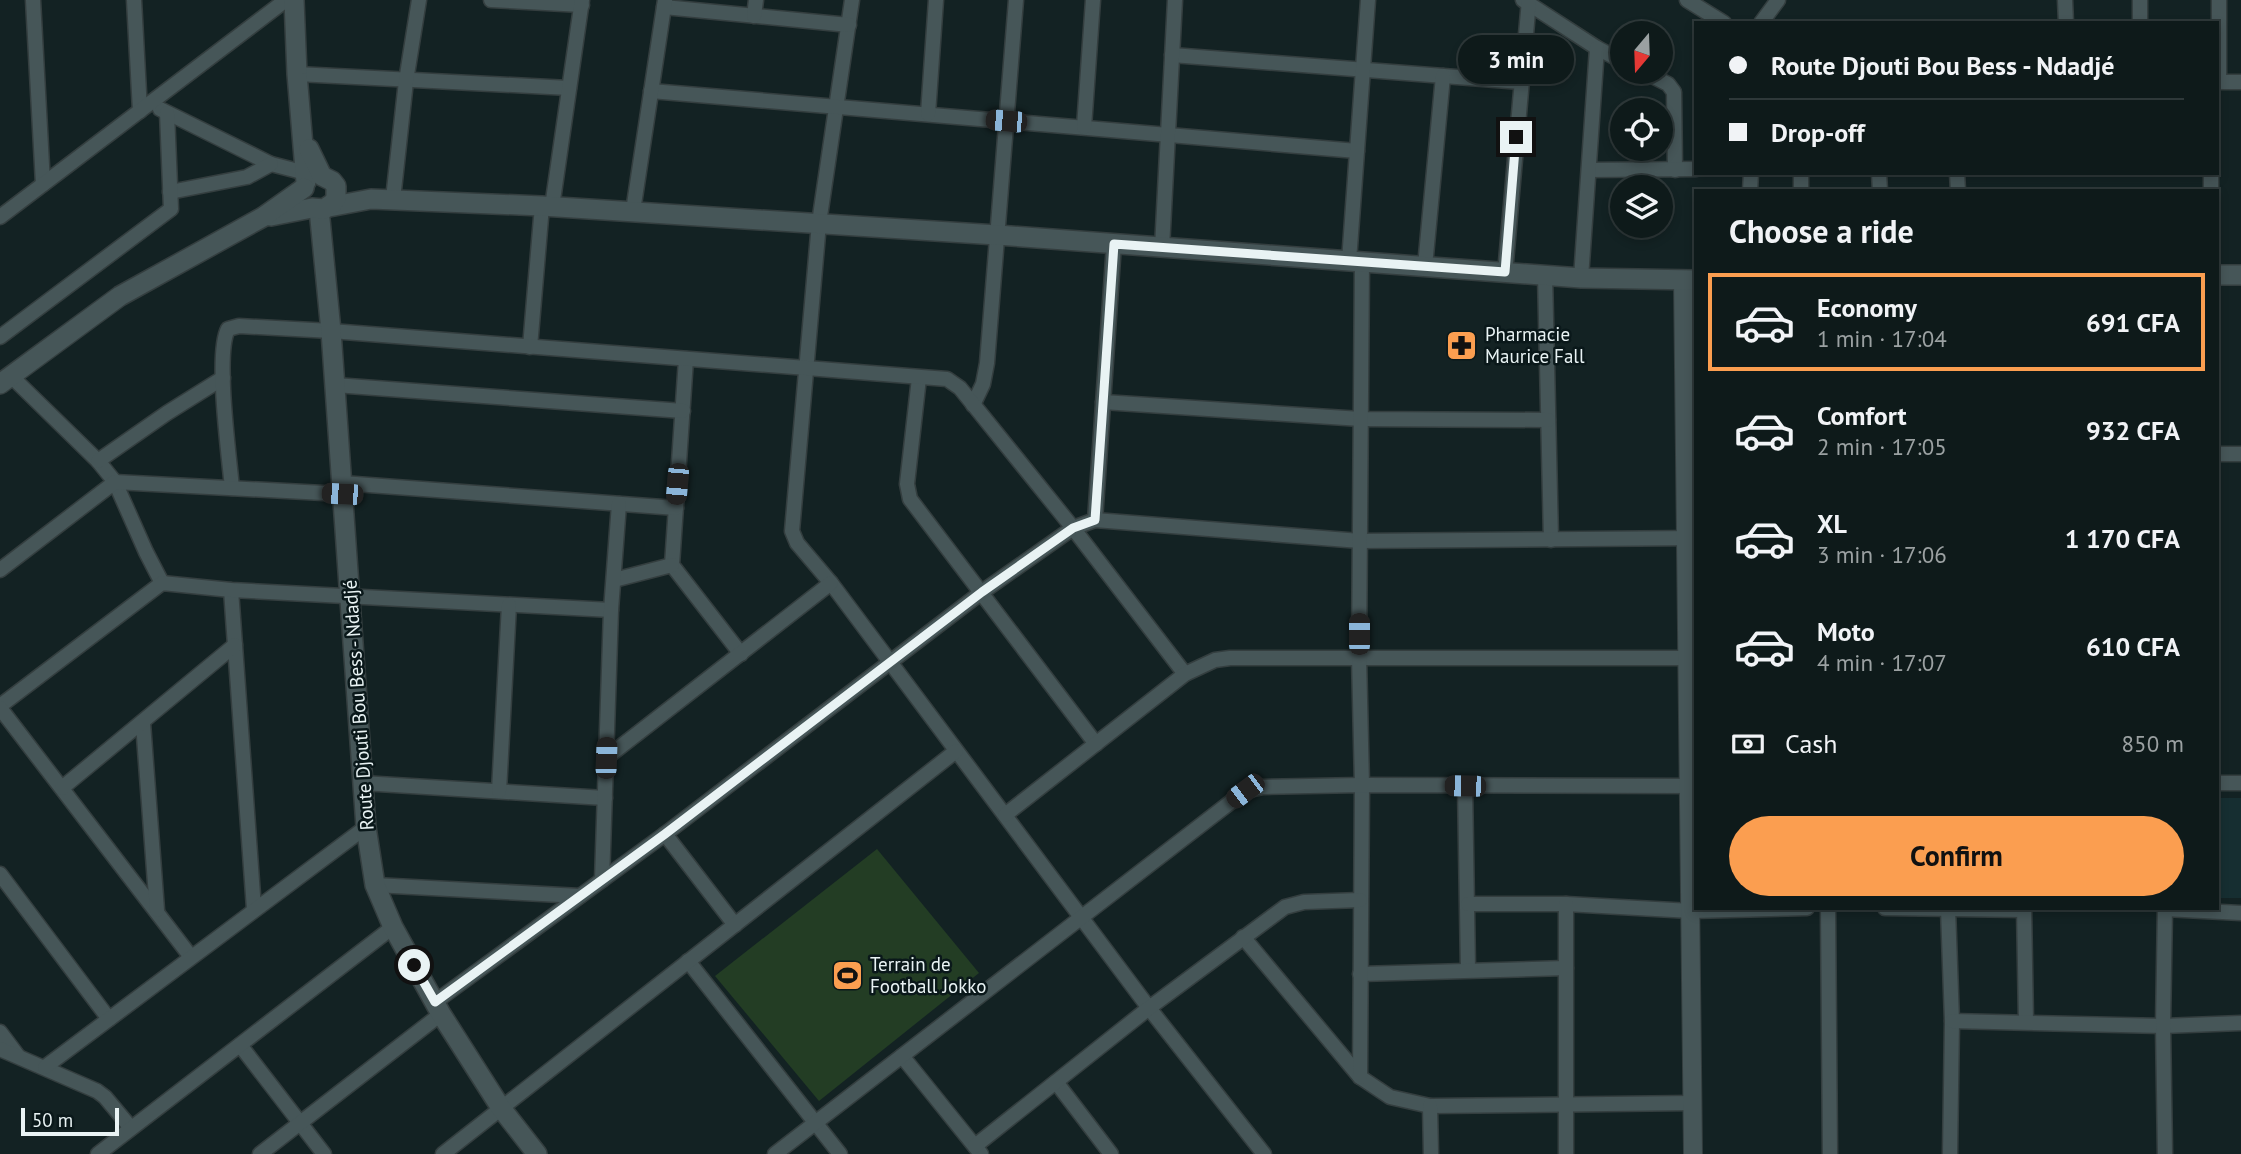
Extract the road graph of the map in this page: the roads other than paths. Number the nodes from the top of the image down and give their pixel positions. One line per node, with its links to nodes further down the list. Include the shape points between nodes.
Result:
1 (33, 0): 56 (street)
2 (134, 0): 43 (street)
3 (286, 0): 43 (street)
4 (294, 0): 34 (main road)
5 (419, 0): 36 (street)
6 (491, 0): 7 (street)
7 (501, 0): 21 (street)
8 (756, 0): 23 (street)
9 (852, 0): 29 (street)
10 (936, 0): 46 (street)
11 (1016, 0): 47 (street)
12 (1093, 0): 48 (street)
13 (1175, 0): 31 (street)
14 (1368, 0): 33 (street)
15 (1687, 0): 24 (street)
16 (1778, 0): 25 (street)
17 (2066, 0): 26 (street)
18 (2140, 0): 27 (street)
19 (2219, 0): 28 (street)
20 (1527, 1): 30 (street); 37 (street)
21 (582, 3): 41 (street)
22 (664, 4): 23 (street); 42 (street)
23 (754, 16): 29 (street)
24 (1721, 21)
25 (1763, 21)
26 (2066, 21)
27 (2140, 21)
28 (2219, 21)
29 (849, 25): 44 (street)
30 (1597, 48): 32 (street); 53 (street)
31 (1172, 55): 33 (street); 49 (street)
32 (1610, 55)
33 (1363, 70): 35 (street); 50 (street)
34 (297, 74): 36 (street); 55 (main road, via 303,131)
35 (1443, 76): 37 (street); 70 (street)
36 (407, 81): 41 (street); 59 (street)
37 (1521, 82): 71 (street)
38 (2219, 82): 39 (street)
39 (2241, 82)
40 (1668, 84): 54 (street, via 1674,92)
41 (569, 88): 60 (street)
42 (651, 91): 44 (street); 62 (street)
43 (144, 107): 45 (street); 56 (street)
44 (837, 107): 46 (street); 65 (street)
45 (167, 113): 51 (street); 57 (street)
46 (928, 114): 47 (street)
47 (1006, 121): 48 (street); 66 (street)
48 (1084, 127): 49 (street)
49 (1168, 135): 50 (street); 68 (street)
50 (1357, 150): 69 (street)
51 (271, 164): 55 (street); 57 (street, via 247,177)
52 (1694, 169): 54 (street)
53 (1589, 170): 54 (street); 75 (street)
54 (1675, 170)
55 (315, 181): 58 (main road); 61 (main road, via 304,199); 61 (main road, via 336,198); 64 (main road)
56 (43, 184): 63 (street)
57 (170, 192): 78 (street, via 168,212)
58 (371, 199): 59 (main road); 61 (main road)
59 (393, 199): 60 (main road)
60 (547, 206): 62 (main road); 79 (street)
61 (320, 208): 64 (main road); 77 (main road, Route Djouti Bou Bess - Ndadjé)
62 (633, 211): 65 (main road)
63 (0, 217)
64 (263, 217): 84 (main road, via 120,296)
65 (819, 223): 66 (main road); 81 (street)
66 (997, 235): 67 (main road); 87 (street, via 986,374)
67 (1114, 244): 68 (main road); 86 (street)
68 (1162, 248): 69 (main road)
69 (1356, 261): 70 (main road); 89 (street)
70 (1425, 266): 71 (main road)
71 (1505, 272): 72 (main road)
72 (1545, 275): 75 (main road); 90 (street)
73 (2219, 275): 74 (main road)
74 (2241, 275)
75 (1581, 278): 76 (main road)
76 (1689, 280): 101 (street)
77 (331, 331): 79 (street); 82 (street, via 228,328); 85 (main road, Route Djouti Bou Bess - Ndadjé)
78 (0, 337)
79 (530, 347): 80 (street)
80 (686, 359): 81 (street); 88 (street)
81 (805, 369): 83 (street); 108 (street, via 792,531)
82 (223, 378): 93 (street); 95 (street)
83 (919, 378): 87 (street, via 947,379); 110 (street, via 910,499)
84 (5, 380): 93 (street)
85 (335, 385): 88 (street); 96 (main road, Route Djouti Bou Bess - Ndadjé)
86 (1103, 402): 89 (street); 99 (street)
87 (973, 404): 100 (street)
88 (683, 411): 98 (street)
89 (1361, 419): 90 (street); 103 (street)
90 (1548, 420): 102 (street)
91 (2219, 454): 92 (street)
92 (2241, 454)
93 (98, 461): 94 (street)
94 (115, 482): 95 (street); 105 (street); 107 (street)
95 (232, 488): 96 (street)
96 (342, 489): 97 (street); 111 (main road, Route Djouti Bou Bess - Ndadjé)
97 (619, 504): 98 (street); 106 (street)
98 (676, 508): 104 (street)
99 (1095, 520): 100 (street); 103 (street)
100 (1073, 528): 110 (street); 119 (street)
101 (1690, 538): 102 (street); 117 (street)
102 (1551, 540): 103 (street)
103 (1360, 541): 116 (street)
104 (671, 565): 106 (street); 115 (street)
105 (0, 570)
106 (614, 580): 113 (street)
107 (162, 583): 109 (street); 120 (street)
108 (831, 583): 115 (street); 118 (street)
109 (231, 590): 111 (street); 114 (street)
110 (982, 592): 118 (street); 122 (street)
111 (349, 596): 112 (street); 125 (main road, Route Djouti Bou Bess - Ndadjé)
112 (509, 605): 113 (street); 132 (street)
113 (611, 610): 124 (street)
114 (235, 645): 121 (street); 144 (street)
115 (741, 654): 124 (street)
116 (1359, 657): 117 (street); 119 (street, via 1230,657); 128 (street)
117 (1691, 658): 130 (street)
118 (890, 662): 123 (street); 136 (street)
119 (1185, 674): 122 (street)
120 (0, 707): 131 (street)
121 (143, 723): 131 (street); 151 (street)
122 (1096, 744): 134 (street)
123 (957, 751): 134 (street); 155 (street)
124 (606, 758): 133 (street)
125 (362, 783): 132 (street); 135 (main road, Route Djouti Bou Bess - Ndadjé)
126 (2219, 783): 127 (street)
127 (2241, 783)
128 (1362, 785): 129 (street); 141 (street); 154 (street, via 1245,791)
129 (1465, 786): 130 (street); 142 (street)
130 (1692, 786): 152 (street)
131 (62, 788): 151 (street)
132 (499, 791): 133 (street)
133 (605, 798): 138 (street)
134 (1005, 815): 154 (street)
135 (366, 827): 139 (main road, Route Djouti Bou Bess - Ndadjé); 144 (street)
136 (665, 834): 138 (street); 155 (street)
137 (0, 874): 165 (street)
138 (602, 880): 140 (street)
139 (375, 885): 140 (street); 156 (main road, Route Djouti Bou Bess - Ndadjé)
140 (580, 896): 163 (street)
141 (1360, 900): 157 (street, via 1294,903); 162 (street)
142 (1468, 904): 143 (street); 161 (street)
143 (1566, 904): 152 (street); 160 (street)
144 (254, 909): 158 (street)
145 (1730, 910): 152 (street)
146 (1828, 910): 198 (street)
147 (1948, 910): 166 (street)
148 (2024, 910): 167 (street)
149 (2165, 910): 169 (street)
150 (2184, 910): 153 (street)
151 (157, 911): 158 (street)
152 (1691, 911): 178 (street)
153 (2241, 913)
154 (1082, 917): 164 (street); 173 (street)
155 (734, 925): 159 (street)
156 (393, 927): 163 (main road, Route Djouti Bou Bess - Ndadjé); 171 (street)
157 (1243, 937): 164 (street); 176 (street)
158 (191, 957): 165 (street)
159 (688, 961): 181 (street); 183 (street)
160 (1566, 968): 161 (street); 179 (street)
161 (1468, 970): 162 (street)
162 (1360, 974): 176 (street)
163 (438, 1008): 181 (main road, Route Djouti Bou Bess - Ndadjé); 182 (street)
164 (1149, 1008): 177 (street); 195 (street)
165 (109, 1019): 175 (street)
166 (1952, 1021): 167 (street); 199 (street)
167 (2025, 1022): 169 (street)
168 (2241, 1023): 169 (street)
169 (2162, 1026): 200 (street)
170 (0, 1032): 174 (street)
171 (240, 1045): 182 (street); 184 (street)
172 (0, 1049): 174 (street)
173 (902, 1056): 183 (street); 185 (street)
174 (19, 1057): 175 (street)
175 (45, 1068): 184 (street, via 97,1091)
176 (1360, 1077): 180 (street, via 1390,1097)
177 (1056, 1082): 185 (street); 194 (street)
178 (1692, 1103): 179 (street); 186 (street)
179 (1566, 1104): 180 (street); 197 (street)
180 (1430, 1106): 196 (street)
181 (501, 1108): 190 (street); 191 (main road, Route Djouti Bou Bess - Ndadjé)
182 (300, 1123): 188 (street); 189 (street)
183 (816, 1123): 192 (street); 193 (street)
184 (131, 1128): 187 (street)
185 (978, 1150)
186 (1696, 1150)
187 (98, 1154)
188 (260, 1154)
189 (324, 1154)
190 (443, 1154)
191 (537, 1154)
192 (775, 1154)
193 (840, 1154)
194 (1111, 1154)
195 (1264, 1154)
196 (1431, 1154)
197 (1566, 1154)
198 (1830, 1154)
199 (1950, 1154)
200 (2165, 1154)

